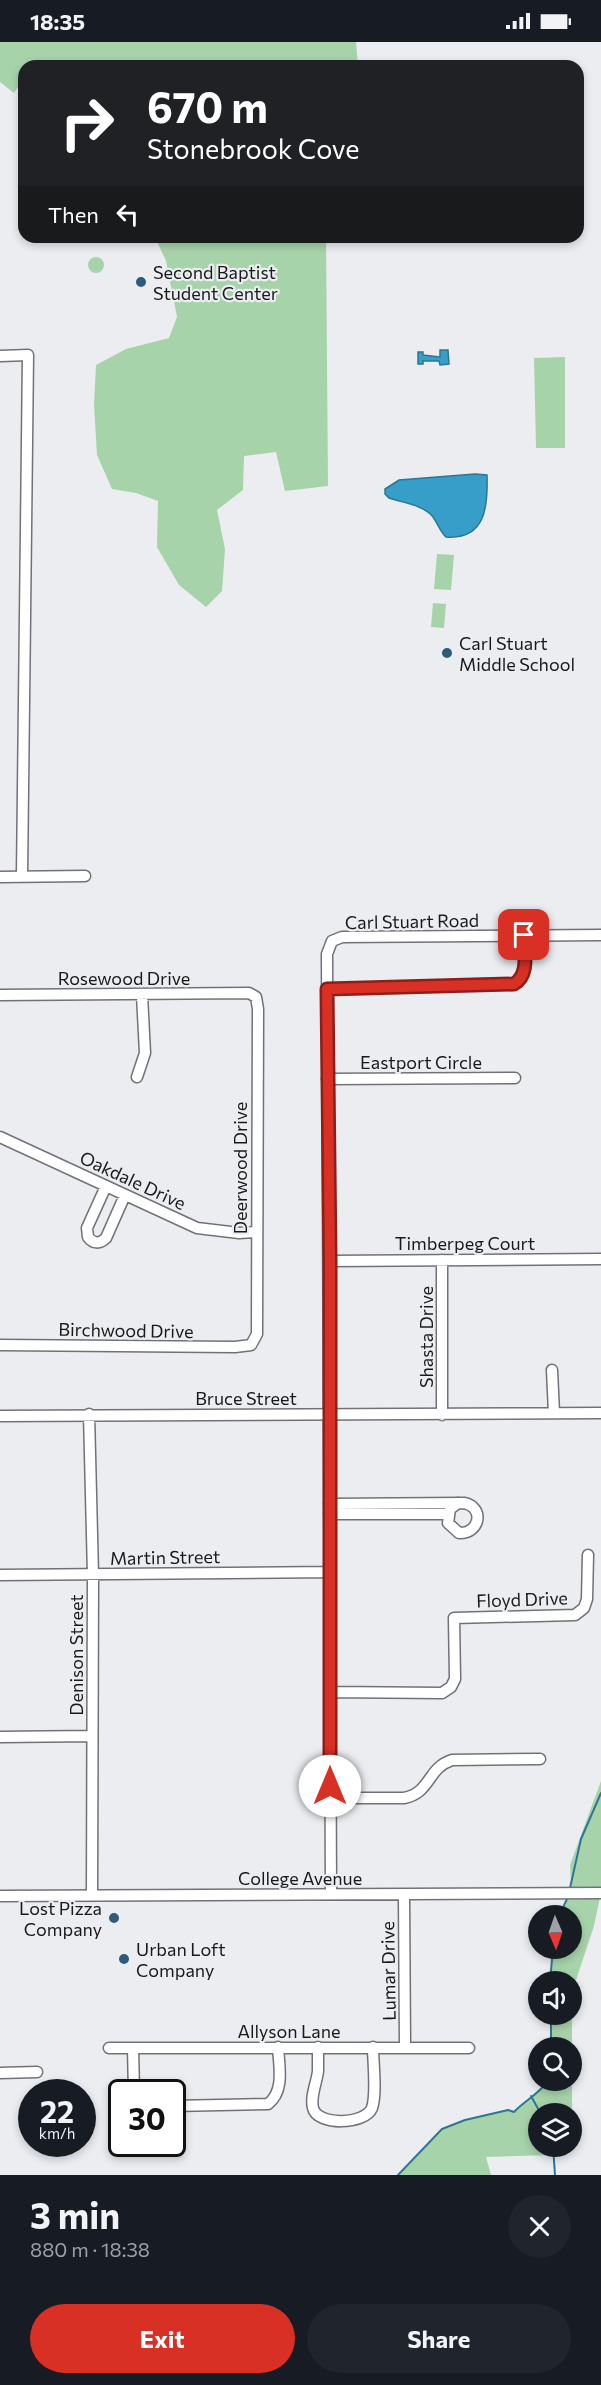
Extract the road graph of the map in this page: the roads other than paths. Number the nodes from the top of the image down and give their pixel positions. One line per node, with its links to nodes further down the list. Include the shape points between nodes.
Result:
1 (0, 356): 2 (street, via 28,355)
2 (22, 876): 3 (street); 4 (street)
3 (85, 876)
4 (0, 877)
5 (601, 934): 6 (street, Carl Stuart Road)
6 (524, 935): 7 (street, via 524,971 514,984); 7 (street, Carl Stuart Road, via 342,937 332,941 327,954)
7 (327, 989): 13 (street)
8 (249, 993): 9 (street, Rosewood Drive); 17 (street, Deerwood Drive, via 256,997 258,1009)
9 (141, 994): 10 (street, Rosewood Drive); 11 (street, via 145,1053)
10 (0, 995)
11 (137, 1077)
12 (515, 1078): 13 (street, Eastport Circle)
13 (327, 1079): 20 (street)
14 (0, 1137): 15 (street, Oakdale Drive)
15 (106, 1186): 16 (street, Oakdale Drive); 16 (street, via 87,1232 94,1242 106,1238)
16 (125, 1195): 17 (street, Oakdale Drive, via 197,1228)
17 (256, 1232): 22 (street, Deerwood Drive, via 257,1334)
18 (601, 1258): 19 (street, Timberpeg Court)
19 (442, 1260): 20 (street, Timberpeg Court); 28 (street, Shasta Drive)
20 (330, 1261): 27 (street)
21 (0, 1345): 22 (street, Birchwood Drive)
22 (251, 1345)
23 (552, 1370): 24 (street)
24 (554, 1413): 25 (street, Bruce Street); 28 (street, Bruce Street)
25 (601, 1413)
26 (89, 1414): 27 (street, Bruce Street); 29 (street, Bruce Street); 36 (street, Denison Street)
27 (330, 1414): 28 (street, Bruce Street); 31 (street)
28 (442, 1414)
29 (0, 1416)
30 (458, 1503): 31 (street); 32 (street); 32 (street, via 469,1504 476,1511 478,1521 473,1530 454,1531)
31 (329, 1509): 32 (street); 34 (street)
32 (448, 1514)
33 (588, 1555): 37 (street, Floyd Drive, via 587,1599 575,1615 454,1618 455,1679 442,1693)
34 (330, 1572): 36 (street, Martin Street); 37 (street)
35 (0, 1575): 36 (street, Martin Street)
36 (93, 1575): 38 (street, Denison Street)
37 (330, 1692): 41 (street)
38 (92, 1736): 39 (street); 44 (street, Denison Street)
39 (0, 1737)
40 (540, 1759): 41 (street, via 452,1760 441,1763 415,1796)
41 (330, 1798): 42 (street)
42 (331, 1893): 44 (street, College Avenue); 45 (street, College Avenue)
43 (601, 1893): 45 (street, College Avenue)
44 (92, 1895): 46 (street, College Avenue)
45 (404, 1895): 50 (street, Lumar Drive)
46 (0, 1896)
47 (278, 2047): 48 (street, Allyson Lane); 52 (street, Allyson Lane); 57 (street, via 279,2090 268,2104)
48 (318, 2047): 49 (street, Allyson Lane); 49 (street, Lumar Drive, via 315,2113 322,2119 354,2120 364,2117 372,2106)
49 (373, 2047): 50 (street, Allyson Lane)
50 (405, 2047): 53 (street, Allyson Lane)
51 (109, 2048): 52 (street, Allyson Lane)
52 (133, 2048): 56 (street)
53 (469, 2048)
54 (37, 2072): 55 (street)
55 (0, 2073)
56 (134, 2079)
57 (186, 2106)

